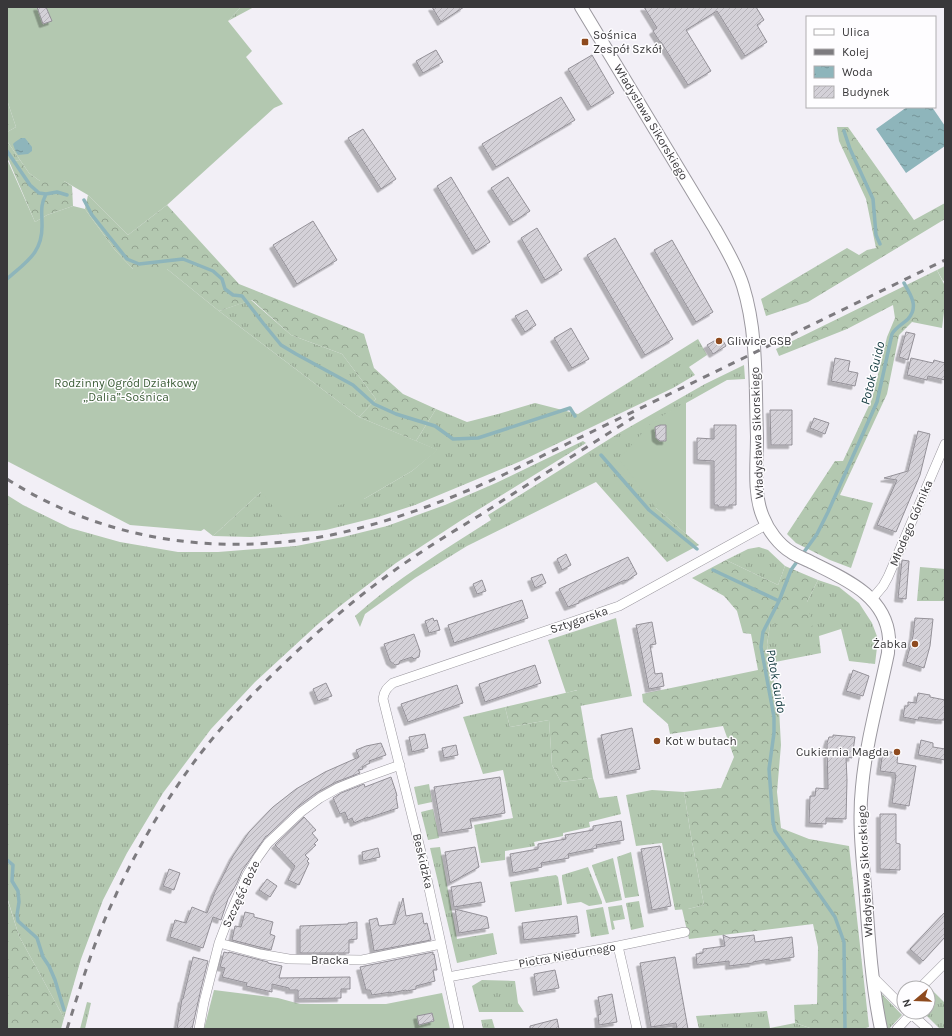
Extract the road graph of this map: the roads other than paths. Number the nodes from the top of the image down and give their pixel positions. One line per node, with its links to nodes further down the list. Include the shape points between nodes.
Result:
1 (581, 7): 3 (street, Władysława Sikorskiego, via 715,228 743,285 750,313 755,353 757,485 759,508)
2 (945, 444): 4 (street, Młodego Górnika, via 888,576)
3 (766, 525): 4 (street, Władysława Sikorskiego, via 790,552 847,580); 5 (street, Sztygarska, via 619,606 393,683)
4 (872, 599): 12 (street, Władysława Sikorskiego, via 884,618 889,637 888,653 866,757 860,809)
5 (384, 694): 6 (street, Beskidzka, via 383,699)
6 (400, 766): 8 (street, Szczęść Boże, via 338,788 320,798 268,843 247,875); 9 (street, Beskidzka)
7 (685, 932): 10 (street, Piotra Niedurnego)
8 (219, 943): 9 (street, Bracka, via 288,959 354,960); 17 (street, Szczęść Boże)
9 (442, 944): 13 (street, Beskidzka)
10 (618, 946): 13 (street, Piotra Niedurnego); 19 (street)
11 (945, 963): 14 (street)
12 (872, 976): 15 (street); 20 (street, Władysława Sikorskiego)
13 (448, 977): 18 (street, Beskidzka)
14 (928, 980)
15 (896, 999)
16 (918, 1020): 21 (street)
17 (199, 1029)
18 (459, 1029)
19 (637, 1029)
20 (881, 1029)
21 (928, 1029)

